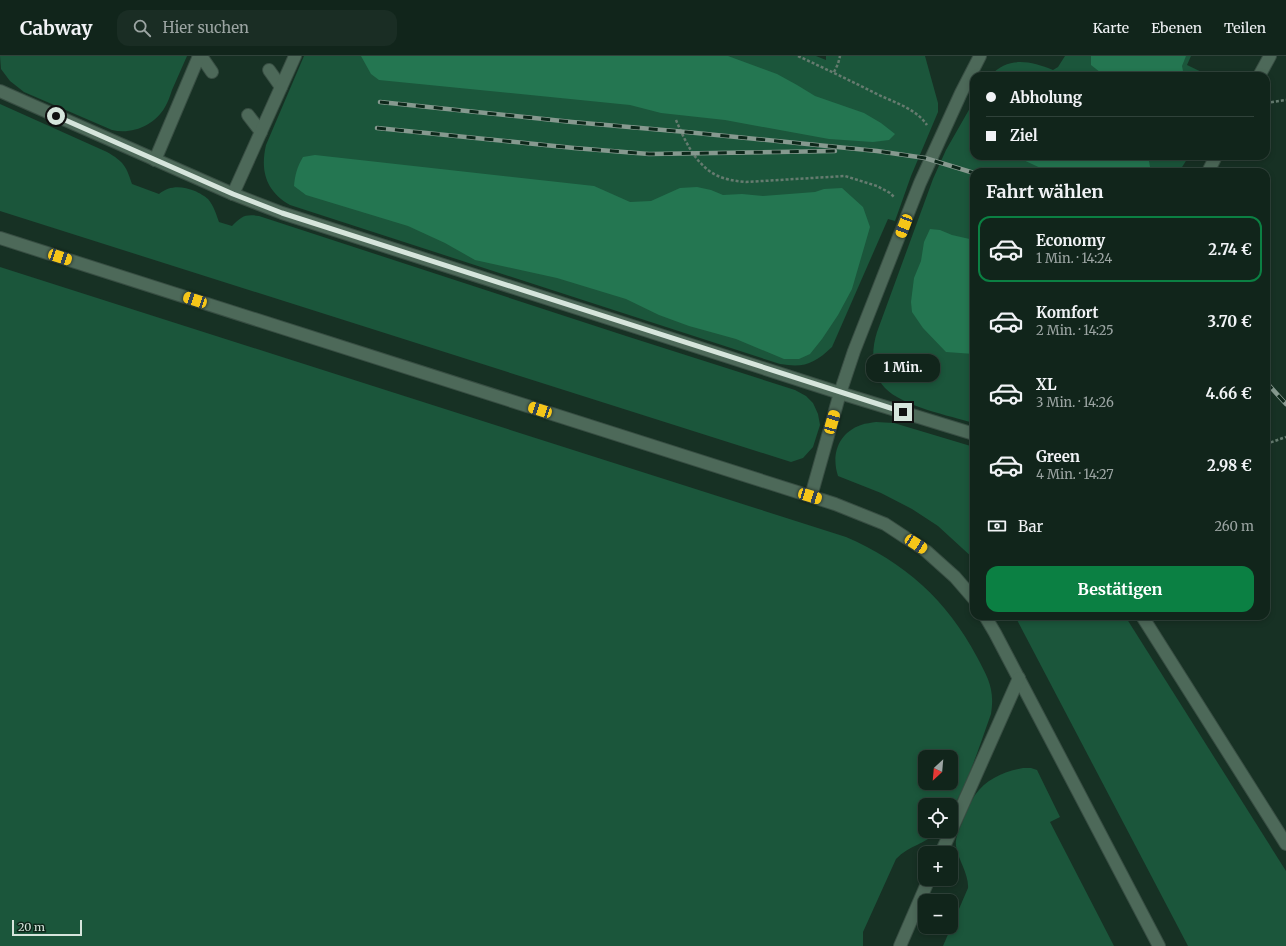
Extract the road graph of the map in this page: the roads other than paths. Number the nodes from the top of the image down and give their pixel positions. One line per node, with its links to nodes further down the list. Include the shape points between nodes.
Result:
1 (200, 56): 6 (lane); 14 (lane)
2 (295, 56): 10 (lane)
3 (980, 56): 7 (lane)
4 (1270, 56): 8 (lane)
5 (269, 70): 10 (lane)
6 (212, 72)
7 (972, 72)
8 (1261, 72)
9 (970, 76): 17 (lane, via 920,183)
10 (281, 87): 13 (lane)
11 (0, 91): 14 (lane)
12 (248, 115): 13 (lane)
13 (260, 132): 15 (lane)
14 (155, 160): 15 (lane)
15 (233, 194): 17 (lane, via 282,213)
16 (0, 238): 19 (lane)
17 (840, 393): 18 (lane); 19 (lane)
18 (970, 433)
19 (810, 496): 20 (lane, via 885,524 926,550)
20 (970, 594)
21 (988, 620): 23 (lane)
22 (1145, 620): 25 (lane)
23 (1019, 678): 24 (lane); 28 (lane)
24 (958, 815)
25 (1286, 844)
26 (927, 886): 27 (lane)
27 (900, 946)
28 (1159, 946)

